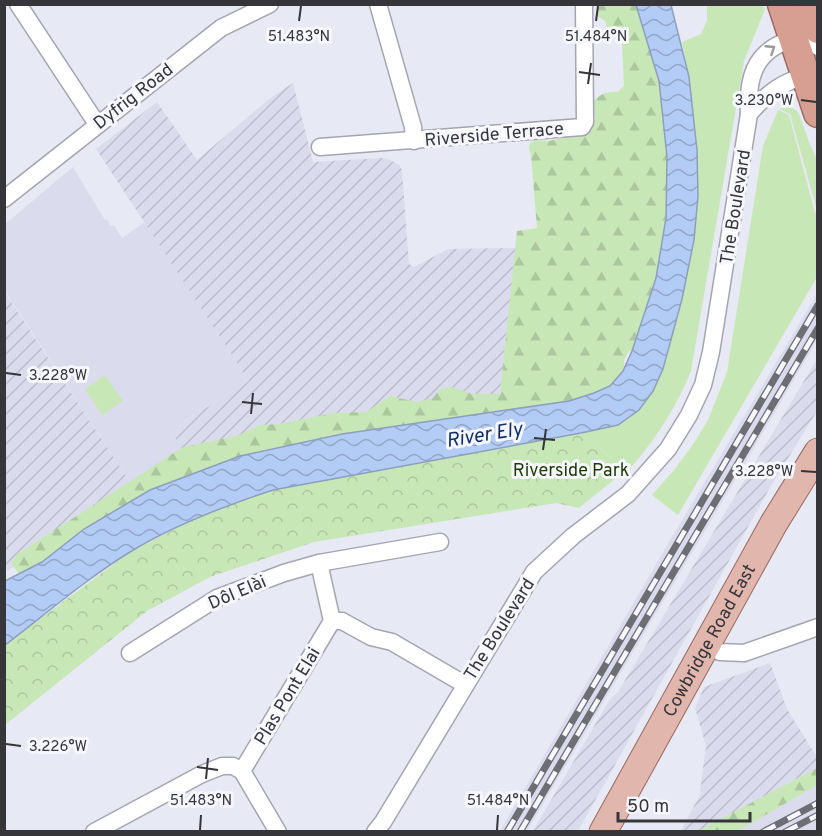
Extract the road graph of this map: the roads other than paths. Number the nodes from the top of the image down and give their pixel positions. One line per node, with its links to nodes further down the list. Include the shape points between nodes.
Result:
1 (18, 4): 11 (street)
2 (270, 4): 11 (street, Dyfrig Road, via 221,28)
3 (378, 4): 12 (street)
4 (584, 4): 12 (street, Riverside Terrace, via 582,127)
5 (782, 4): 7 (highway)
6 (810, 4): 7 (highway)
7 (809, 38): 8 (highway); 9 (street, The Boulevard, one-way to 7, via 755,66 763,55 778,45)
8 (811, 73): 9 (street); 10 (highway)
9 (756, 95): 22 (street, The Boulevard, via 749,114 711,352 703,385 689,415 668,449 628,494 534,572)
10 (818, 113)
11 (97, 124): 14 (street, Dyfrig Road)
12 (414, 141): 13 (street, Riverside Terrace)
13 (320, 147)
14 (4, 199)
15 (818, 452): 20 (main road, Cowbridge Road East)
16 (440, 542): 17 (street, Dôl Elài)
17 (318, 563): 18 (street); 21 (street, Dôl Elài, via 217,598)
18 (332, 621): 22 (street, via 342,621 371,637 392,642); 23 (street, Plas Pont Elai)
19 (818, 627): 20 (street, via 744,653 720,652)
20 (706, 646): 27 (main road, Cowbridge Road East)
21 (130, 653)
22 (464, 684): 26 (street, The Boulevard)
23 (242, 771): 24 (street, via 222,766); 25 (street)
24 (94, 831)
25 (278, 831)
26 (375, 831)
27 (603, 831)

